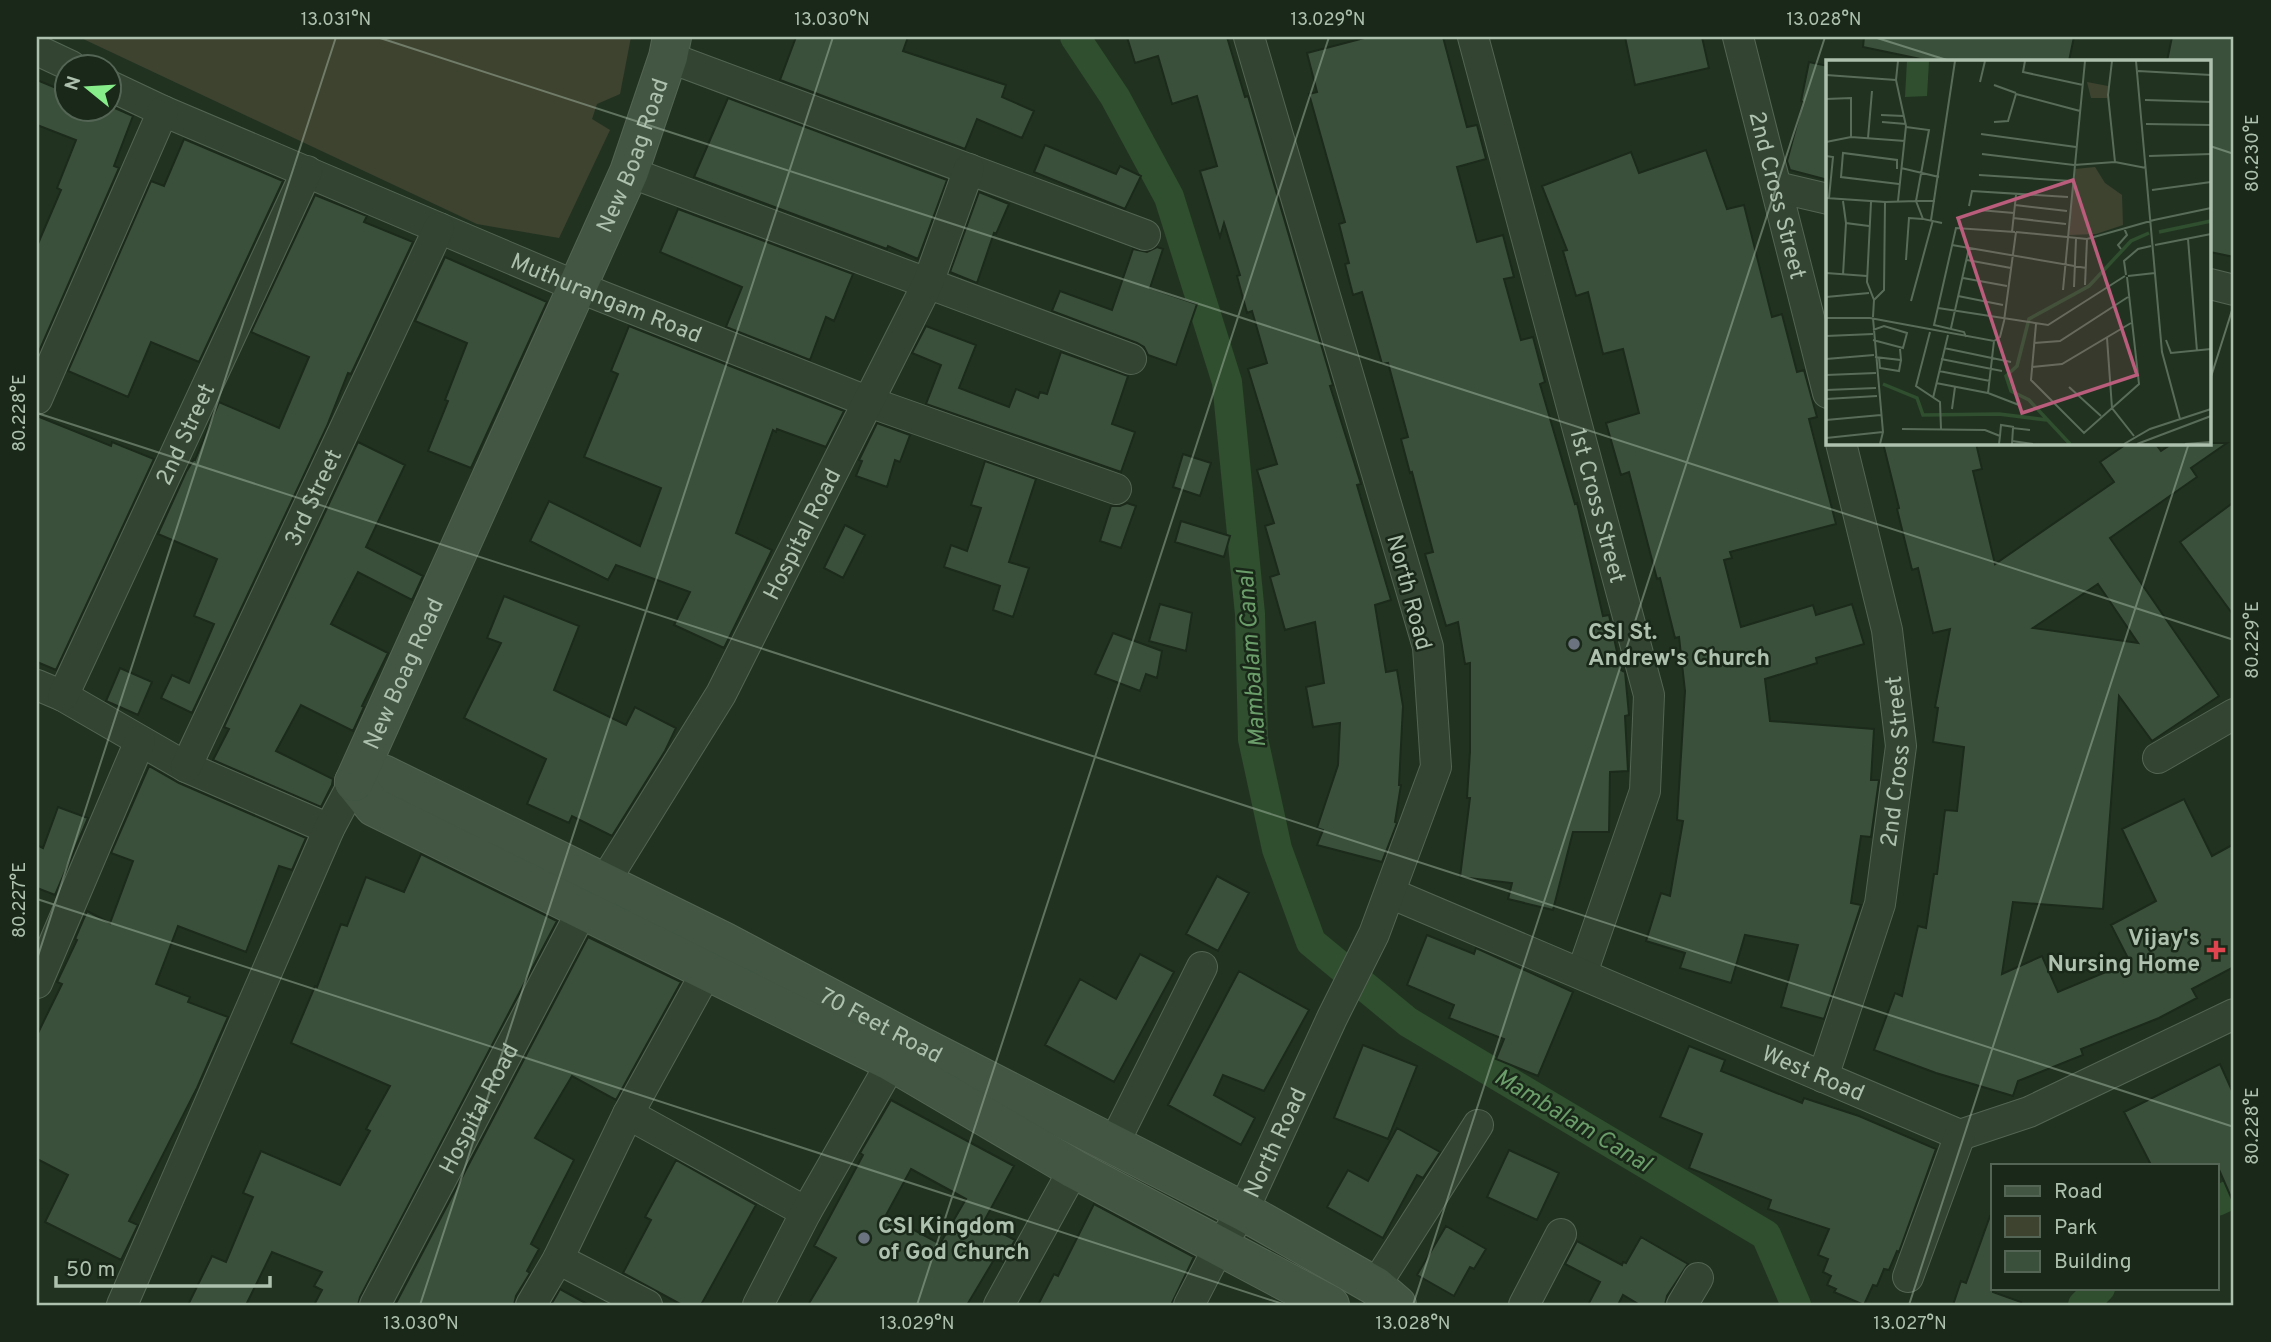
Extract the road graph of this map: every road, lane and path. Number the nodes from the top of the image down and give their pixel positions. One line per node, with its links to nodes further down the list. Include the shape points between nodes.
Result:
1 (1250, 37): 31 (street, North Road, via 1428,647 1436,767)
2 (1473, 37): 35 (street, 1st Cross Street, via 1649,695 1645,792)
3 (1738, 37): 10 (street, 2nd Cross Street)
4 (670, 47): 7 (street); 9 (main road, New Boag Road)
5 (122, 92): 6 (street, Muthurangam Road)
6 (163, 111): 8 (street, Muthurangam Road); 20 (street)
7 (969, 169): 13 (street); 14 (street, Hospital Road)
8 (307, 171): 12 (street, Muthurangam Road); 24 (street, 2nd Street)
9 (629, 172): 14 (street); 16 (main road, New Boag Road)
10 (1777, 187): 11 (street); 19 (street, 2nd Cross Street)
11 (1826, 199)
12 (439, 228): 16 (street, Muthurangam Road); 28 (street, 3rd Street)
13 (1145, 235)
14 (928, 283): 18 (street); 21 (street, Hospital Road)
15 (2212, 285): 17 (street)
16 (578, 287): 21 (street, Muthurangam Road); 29 (main road, New Boag Road)
17 (2234, 290)
18 (1131, 359)
19 (1826, 385)
20 (37, 399)
21 (869, 402): 23 (street, Muthurangam Road); 32 (street, Hospital Road, via 721,694)
22 (1840, 444): 39 (street, 2nd Cross Street, via 1887,630 1901,746 1881,904)
23 (1116, 489)
24 (50, 690): 26 (street)
25 (2234, 714): 27 (street)
26 (140, 741): 28 (street); 36 (street)
27 (2158, 758)
28 (186, 767): 30 (street)
29 (354, 782): 30 (street, New Boag Road); 32 (main road, 70 Feet Road, via 383,774)
30 (330, 829): 53 (street, New Boag Road)
31 (1390, 894): 35 (street, West Road); 45 (street, North Road)
32 (593, 897): 33 (main road, 70 Feet Road); 54 (street, Hospital Road)
33 (715, 957): 38 (main road); 40 (street); 43 (main road, 70 Feet Road, via 919,1045)
34 (1202, 967): 43 (street)
35 (1582, 973): 39 (street, West Road)
36 (37, 983)
37 (2234, 1014): 42 (street, via 2029,1112)
38 (891, 1062): 44 (main road); 46 (street)
39 (1822, 1077): 42 (street, West Road)
40 (628, 1114): 46 (street); 49 (street)
41 (1478, 1125): 52 (street)
42 (1960, 1135): 50 (street)
43 (1114, 1143): 45 (main road, 70 Feet Road)
44 (1074, 1169): 48 (main road); 58 (street)
45 (1243, 1210): 48 (street, North Road); 52 (main road, 70 Feet Road)
46 (806, 1212): 57 (street)
47 (1561, 1234): 61 (street)
48 (1219, 1247): 59 (street, North Road); 60 (main road)
49 (558, 1258): 55 (street); 56 (street)
50 (1908, 1277)
51 (1698, 1278): 62 (street)
52 (1386, 1296)
53 (122, 1305)
54 (375, 1305)
55 (531, 1305)
56 (648, 1305)
57 (758, 1305)
58 (999, 1305)
59 (1189, 1305)
60 (1330, 1305)
61 (1524, 1305)
62 (1682, 1305)

